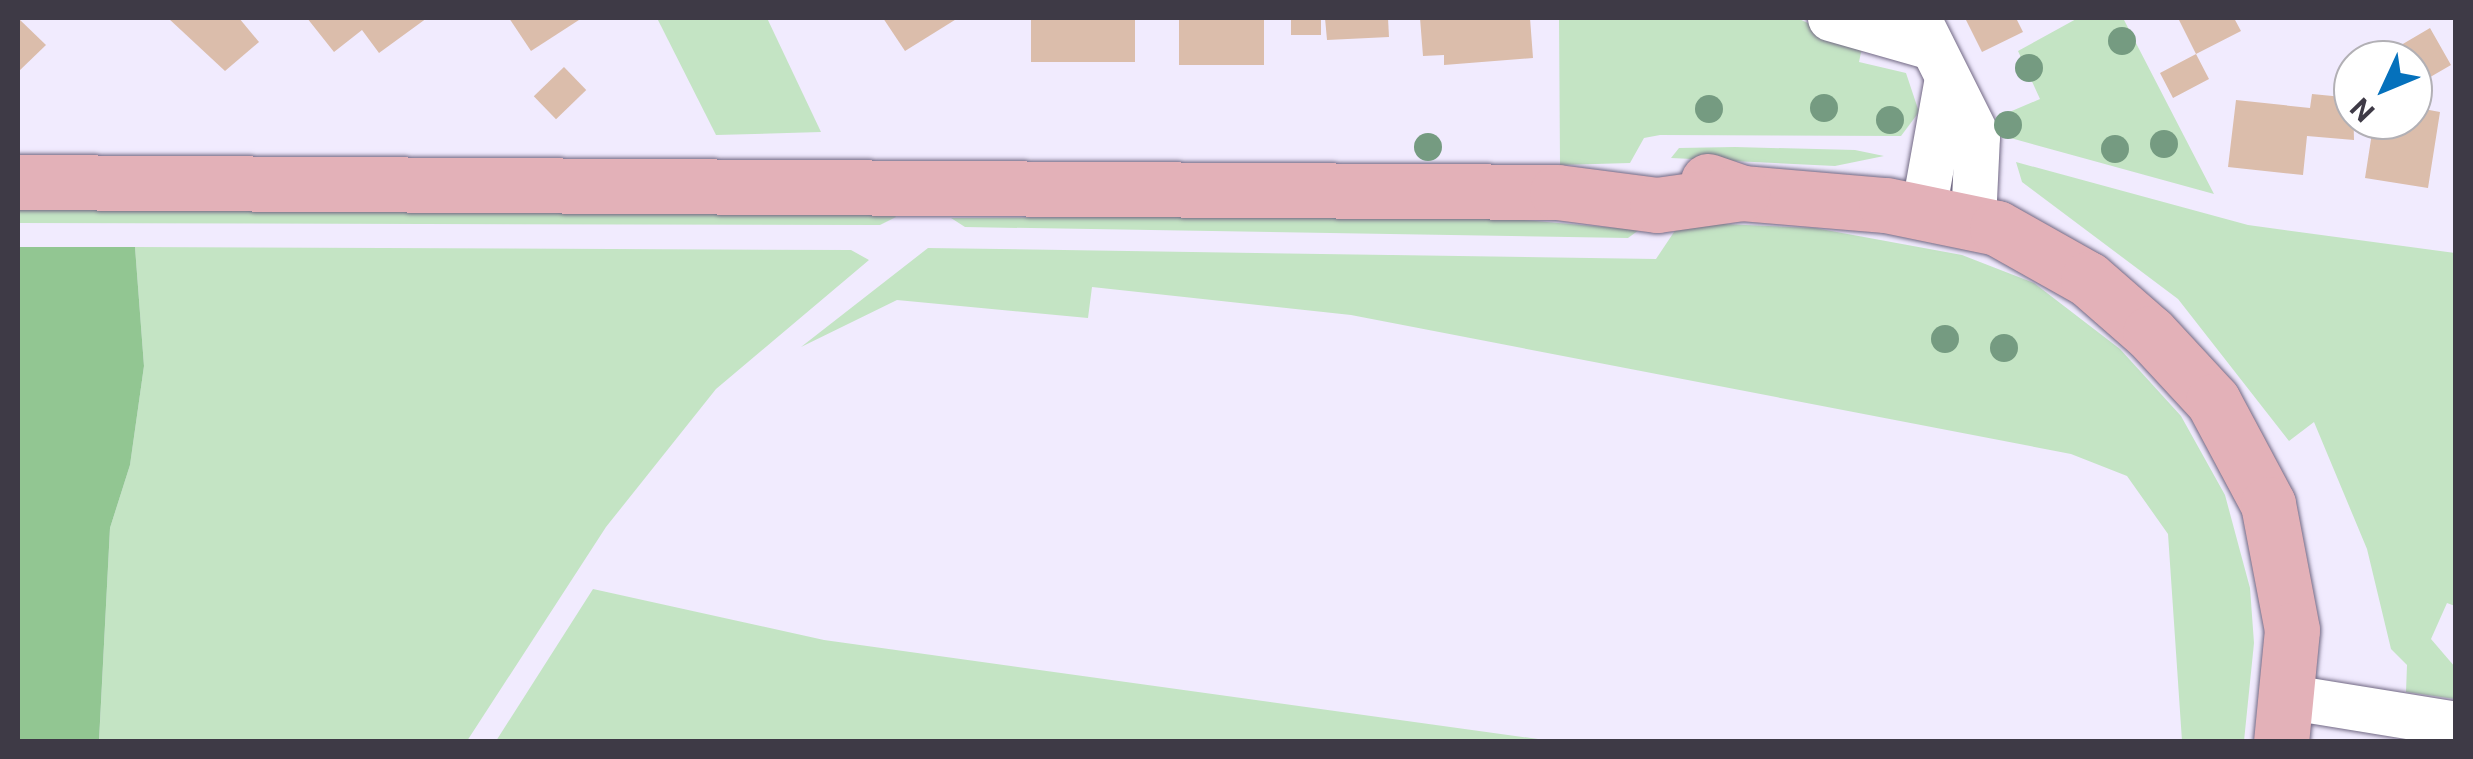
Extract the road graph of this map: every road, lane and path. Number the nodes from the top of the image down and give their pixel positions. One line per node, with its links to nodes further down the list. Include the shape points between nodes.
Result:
1 (1830, 18): 2 (street)
2 (1932, 48): 4 (street)
3 (18, 182): 4 (main road, via 1557,192 1657,205 1742,193)
4 (1948, 216): 5 (main road, via 2024,240 2088,280 2191,376 2236,436 2282,553)
5 (2286, 719): 6 (street)
6 (2456, 724)

